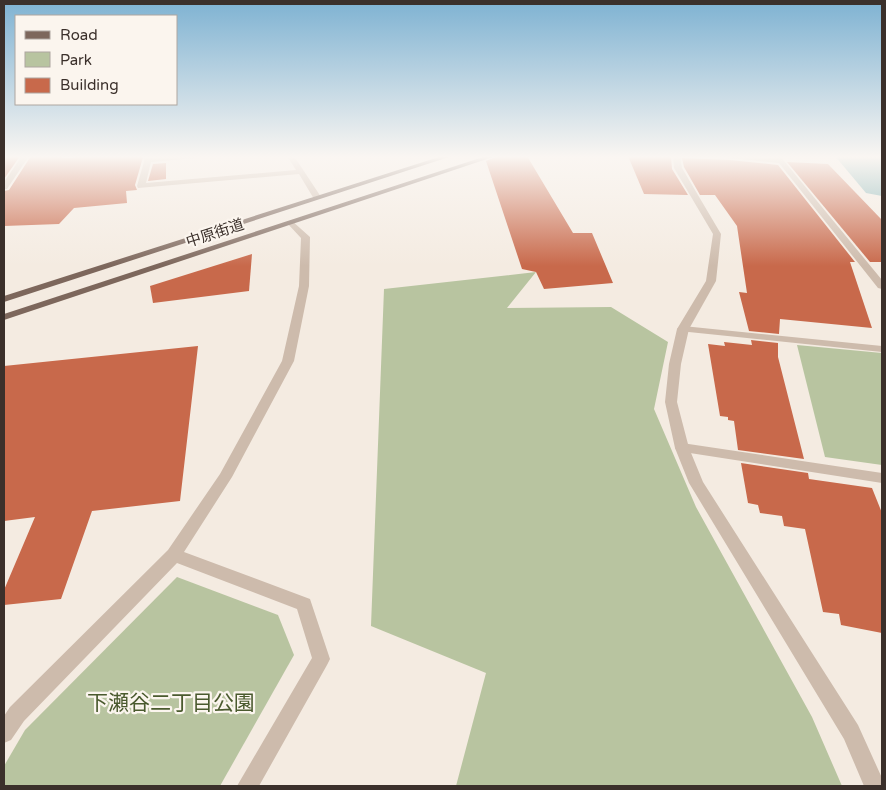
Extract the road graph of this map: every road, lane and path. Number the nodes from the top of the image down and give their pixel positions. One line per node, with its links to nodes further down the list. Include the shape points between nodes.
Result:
1 (314, 193): 6 (street)
2 (329, 193): 6 (main road, 中原街道)
3 (381, 193): 7 (main road, 中原街道)
4 (693, 193): 11 (street, via 718,234 711,281)
5 (807, 193): 8 (street)
6 (316, 197): 9 (main road, 中原街道)
7 (291, 223): 10 (main road, 中原街道); 15 (street, via 306,237 304,286 288,361 225,477)
8 (882, 286)
9 (4, 299)
10 (4, 317)
11 (683, 329): 12 (street); 13 (street, via 671,402)
12 (882, 349)
13 (682, 448): 14 (street); 18 (street, via 696,483 851,732)
14 (882, 478)
15 (174, 554): 16 (street, via 17,714); 17 (street, via 304,604 321,659)
16 (4, 733)
17 (247, 786)
18 (875, 786)

